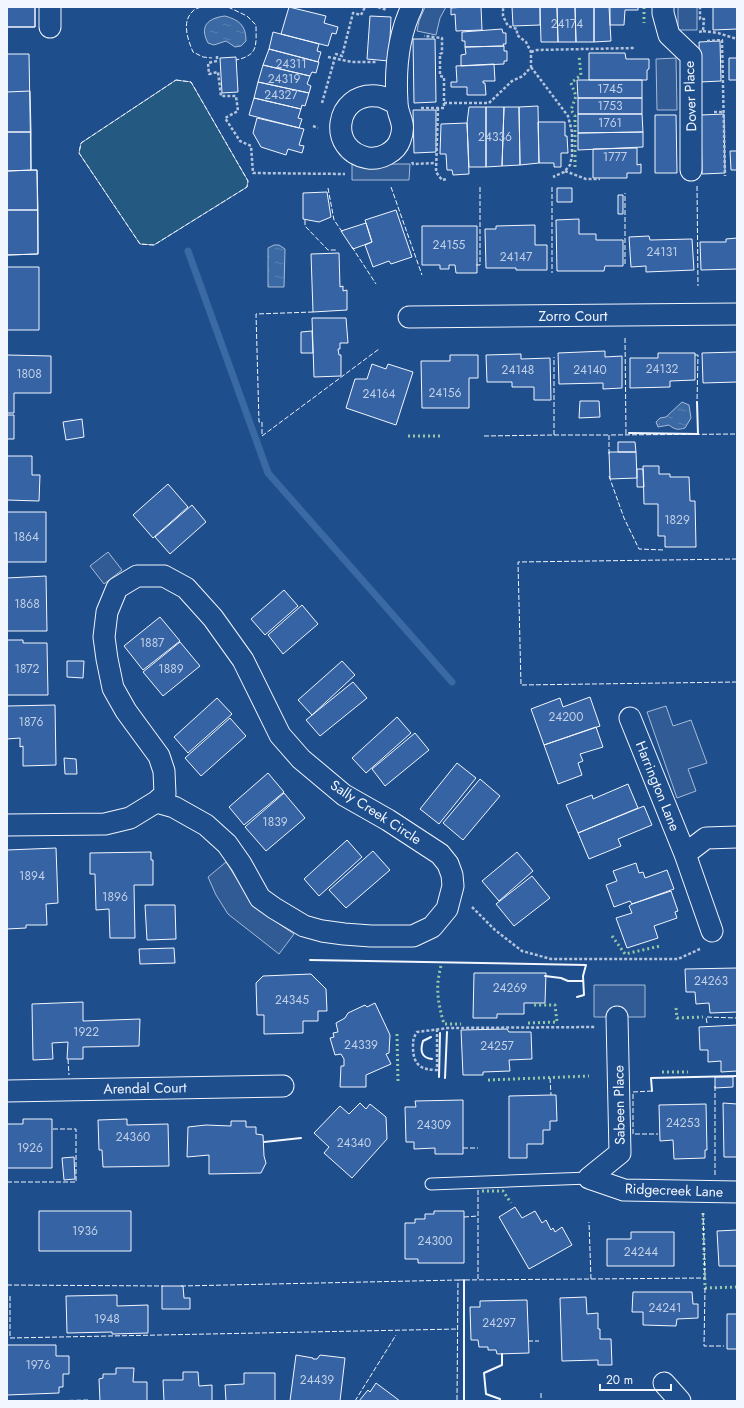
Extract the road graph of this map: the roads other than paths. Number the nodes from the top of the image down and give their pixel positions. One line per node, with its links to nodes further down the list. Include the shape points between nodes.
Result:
1 (412, 7): 3 (street, via 403,30 399,51)
2 (663, 7): 4 (street, Dover Place, via 669,35 691,56)
3 (406, 106): 3 (street, via 379,96 364,96 354,100 347,106 341,120 340,131 344,143 355,154 370,159 392,152 400,141)
4 (692, 170)
5 (737, 314): 6 (street, Zorro Court)
6 (408, 317)
7 (630, 718): 11 (street, Harrington Lane)
8 (156, 802): 8 (street, Sally Creek Circle, via 165,794 164,771 159,756 126,711 113,688 104,637 107,612 117,588 137,576 164,576 186,588 213,618 243,660 280,735 301,759 344,795 440,854 452,874 453,888 447,909 432,927 413,936 371,936 322,931 304,926 260,898 227,844 206,825 174,807); 9 (street, Sally Creek Circle, via 130,818 105,824)
9 (7, 825)
10 (737, 837): 11 (street, via 706,838)
11 (685, 854): 12 (street, Harrington Lane)
12 (712, 931)
13 (617, 1022): 16 (street, Sabeen Place, via 620,1154)
14 (284, 1086): 15 (street, Arendal Court)
15 (7, 1091)
16 (589, 1178): 17 (lane); 18 (street, Ridgecreek Lane, via 624,1190)
17 (431, 1184)
18 (737, 1192)
19 (664, 1383): 20 (street)
20 (680, 1401)

